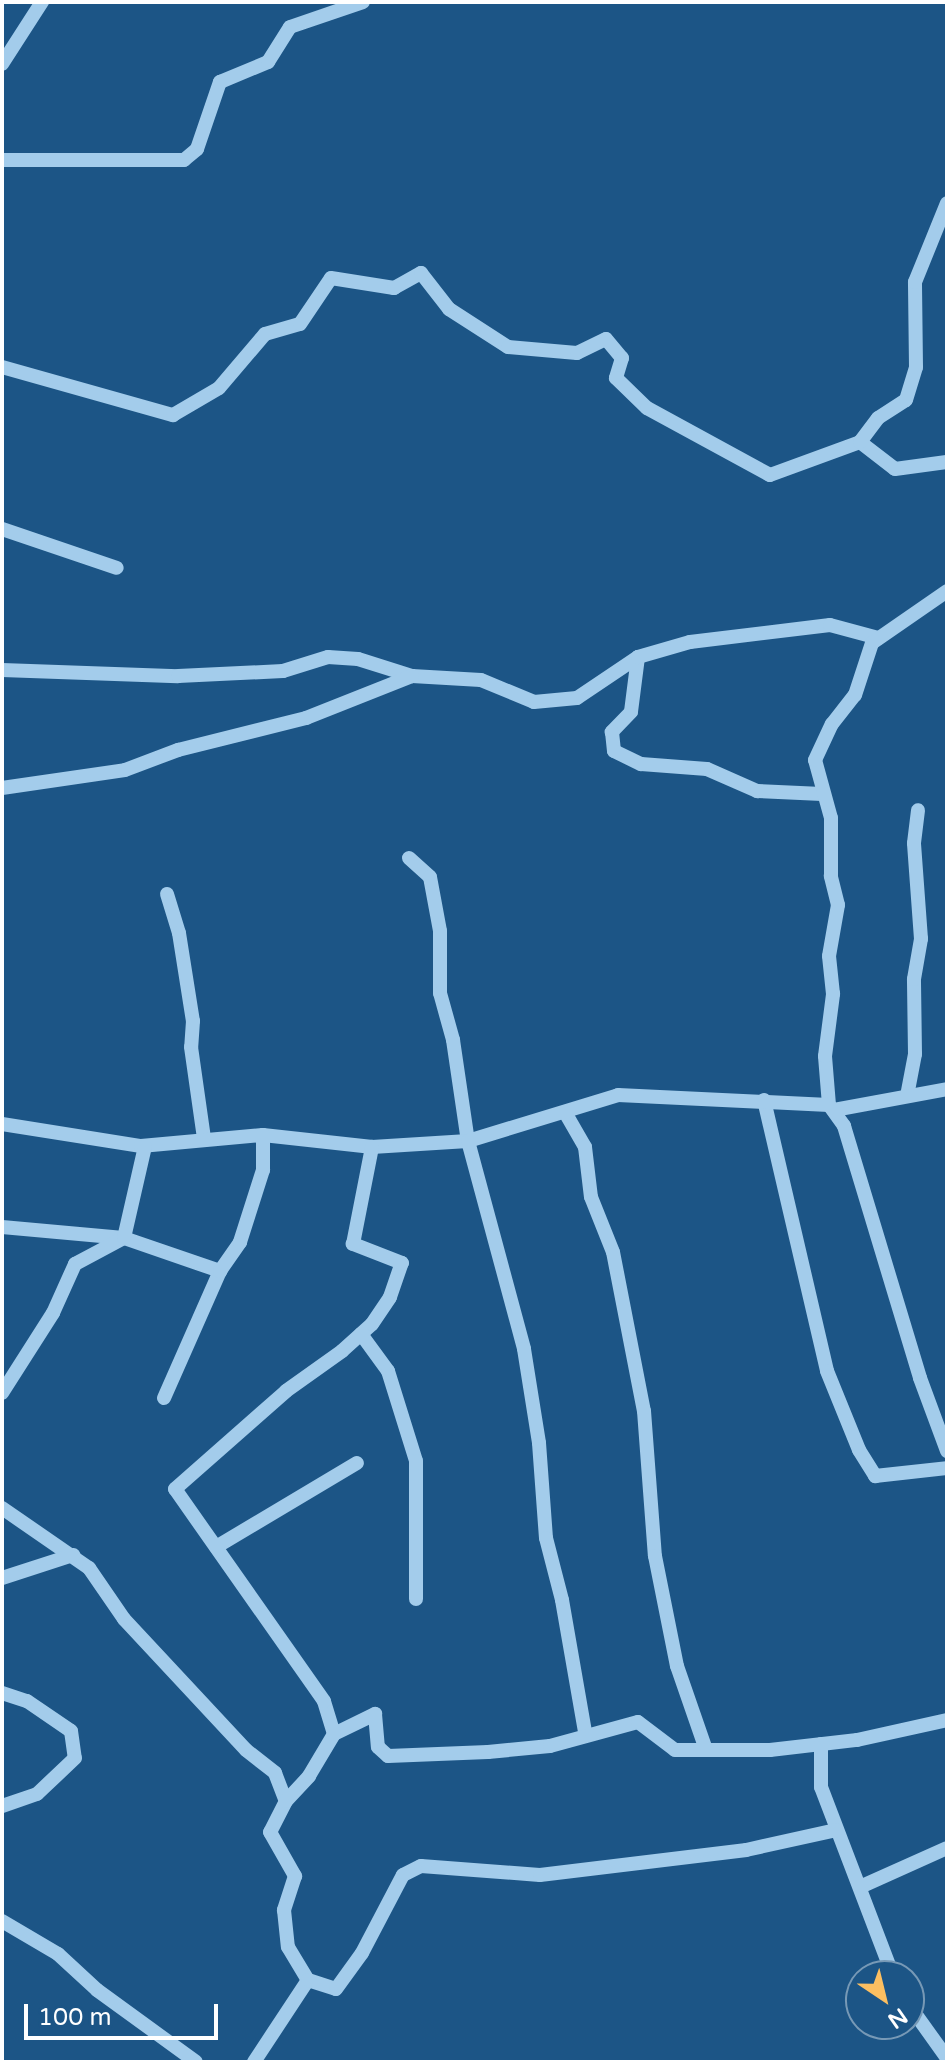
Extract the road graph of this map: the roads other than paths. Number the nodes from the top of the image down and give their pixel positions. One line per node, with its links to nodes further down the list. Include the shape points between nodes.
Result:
1 (42, 2): 3 (street)
2 (363, 2): 4 (street, via 290,27 268,62 220,82 197,149 184,160)
3 (2, 64)
4 (2, 160)
5 (947, 203): 7 (street, via 915,282 916,367 906,400 878,418)
6 (2, 367): 7 (street, via 173,415 219,388 265,334 300,324 331,278 394,288 421,273 449,309 508,347 577,353 606,339 622,358 616,378 647,408 770,475)
7 (860, 442): 8 (street, via 895,469)
8 (947, 462)
9 (2, 529): 10 (street, via 98,566)
10 (117, 568)
11 (947, 591): 12 (street)
12 (878, 638): 13 (street, via 830,625 690,642); 17 (street, via 855,695 832,724 815,760)
13 (638, 657): 15 (street, via 577,698 534,702 481,680); 17 (street, via 631,712 612,732 614,751 641,764 707,769 757,791)
14 (2, 670): 15 (street, via 178,676 283,671 328,657 358,659)
15 (412, 676): 16 (street, via 306,718 178,750 125,770)
16 (2, 788)
17 (822, 794): 24 (street, via 831,818 831,876 838,905 829,956 833,994 825,1056)
18 (918, 810): 22 (street, via 914,843 921,939 914,979 915,1054)
19 (409, 858): 29 (street, via 430,877 440,931 440,993 453,1040)
20 (167, 894): 28 (street, via 191,1007)
21 (947, 1089): 22 (street)
22 (907, 1096): 24 (street)
23 (764, 1100): 24 (street); 25 (street, via 618,1095); 40 (street, via 827,1371 859,1450 875,1476)
24 (832, 1107): 38 (street, via 844,1126)
25 (566, 1114): 29 (street); 51 (street, via 585,1147 591,1197 613,1252 644,1411 655,1556 677,1666)
26 (2, 1124): 30 (street)
27 (263, 1135): 28 (street); 31 (street); 34 (street, via 263,1170 251,1211 240,1242)
28 (204, 1138): 30 (street)
29 (468, 1141): 31 (street); 48 (street, via 524,1349 539,1443 546,1538)
30 (145, 1146): 33 (street)
31 (372, 1147): 35 (street, via 353,1244 402,1263 390,1297)
32 (2, 1227): 33 (street)
33 (124, 1238): 34 (street); 36 (street, via 75,1264 53,1313)
34 (220, 1271): 37 (street)
35 (361, 1334): 42 (street, via 286,1391 175,1489); 45 (street, via 388,1371 416,1461)
36 (2, 1393)
37 (164, 1398)
38 (947, 1451)
39 (357, 1463): 42 (street)
40 (947, 1468)
41 (2, 1508): 43 (street)
42 (216, 1547): 49 (street, via 324,1701)
43 (73, 1555): 44 (street); 52 (street, via 97,1578 124,1619 235,1739 275,1773)
44 (2, 1578)
45 (416, 1599)
46 (2, 1693): 53 (street, via 27,1701 71,1731 75,1758 37,1794)
47 (947, 1720): 50 (street)
48 (585, 1732): 49 (street, via 550,1746 388,1756 378,1747 375,1714); 51 (street, via 638,1722 675,1750)
49 (334, 1734): 52 (street, via 309,1776)
50 (821, 1744): 51 (street, via 770,1750); 54 (street, via 821,1787)
51 (705, 1747)
52 (286, 1801): 59 (street, via 270,1832 295,1876 284,1910 288,1947)
53 (2, 1806)
54 (836, 1830): 56 (street); 59 (street, via 746,1850 540,1875 421,1866 403,1875 362,1953 336,1989)
55 (947, 1848): 56 (street)
56 (860, 1887): 58 (street)
57 (2, 1921): 62 (street, via 58,1954 97,1990)
58 (887, 1960)
59 (308, 1980): 63 (street)
60 (925, 2027): 61 (street)
61 (947, 2058)
62 (196, 2062)
63 (254, 2062)

